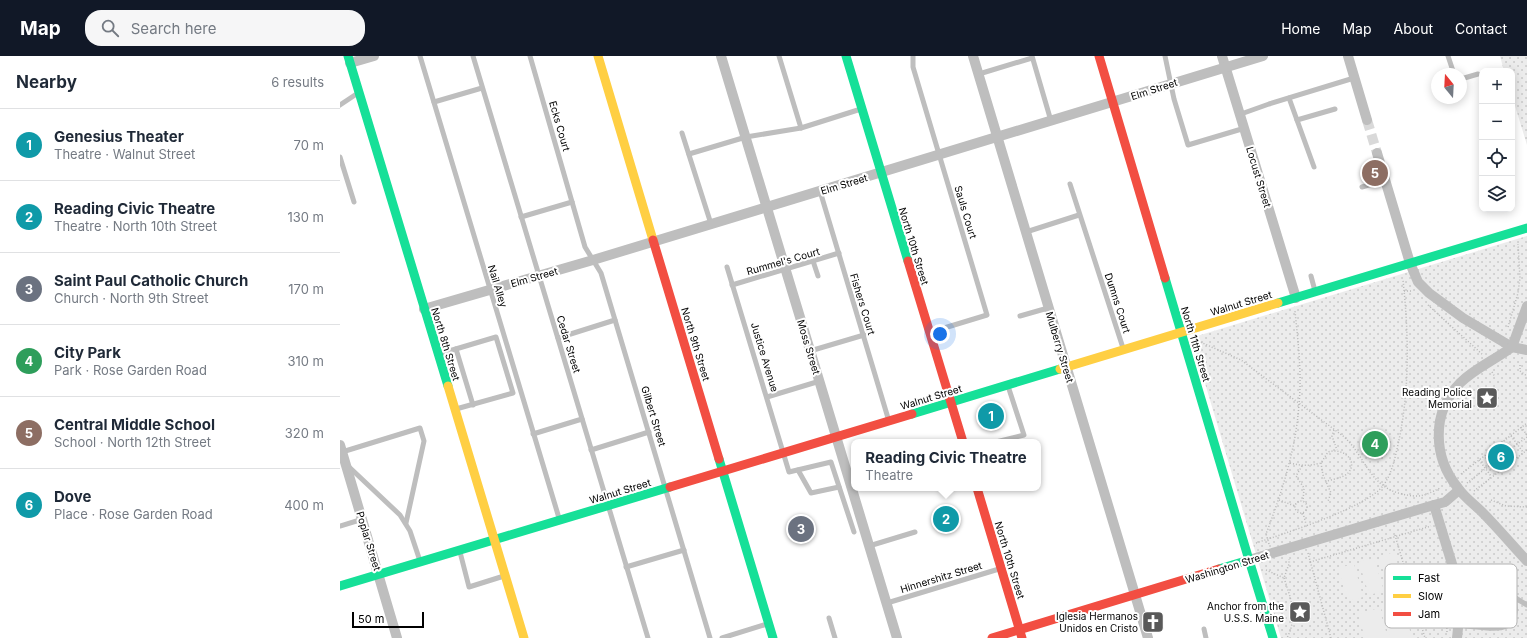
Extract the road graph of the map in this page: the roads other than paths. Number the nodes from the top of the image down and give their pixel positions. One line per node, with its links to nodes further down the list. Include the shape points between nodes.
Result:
1 (374, 56): 18 (street)
2 (420, 56): 29 (lane, Nail Alley)
3 (473, 56): 26 (lane, Cedar Street)
4 (530, 56): 54 (lane, Ecks Court)
5 (598, 56): 61 (street, North 9th Street)
6 (721, 56): 41 (street, Moss Street)
7 (779, 56): 38 (lane)
8 (846, 56): 32 (street, North 10th Street)
9 (913, 56): 45 (lane, Sauls Court, via 913,68)
10 (973, 56): 21 (street, Mulberry Street)
11 (1099, 56): 30 (street, North 11th Street)
12 (1165, 56): 25 (lane)
13 (1222, 56): 19 (street, Locust Street)
14 (1263, 56): 19 (street, Elm Street)
15 (1348, 56): 24 (street)
16 (1448, 56): 20 (lane)
17 (1032, 57): 21 (lane); 35 (lane)
18 (349, 59): 27 (street, North 8th Street)
19 (1226, 67): 25 (street, Elm Street); 34 (street, Locust Street)
20 (1452, 68)
21 (979, 74): 42 (street, Mulberry Street)
22 (1478, 74): 23 (lane)
23 (1467, 77)
24 (1354, 78): 28 (lane); 37 (street)
25 (1171, 83): 30 (street, Elm Street); 39 (lane, via 1188,145)
26 (482, 88): 29 (lane); 57 (lane, Cedar Street)
27 (359, 93): 31 (lane); 77 (street, North 8th Street)
28 (1289, 98): 34 (lane); 36 (lane)
29 (434, 102): 72 (lane, Nail Alley)
30 (1112, 102): 35 (street, Elm Street); 81 (street, North 11th Street)
31 (340, 105)
32 (862, 109): 38 (lane); 48 (street, North 10th Street)
33 (1335, 109): 36 (lane)
34 (1241, 114): 39 (street, Locust Street)
35 (1051, 120): 42 (street, Elm Street)
36 (1296, 120): 47 (lane)
37 (1367, 120)
38 (801, 128): 41 (lane)
39 (1245, 128): 74 (street, Locust Street)
40 (682, 133): 44 (lane)
41 (746, 137): 44 (lane); 55 (street, Moss Street)
42 (998, 137): 45 (street, Elm Street); 60 (street, Mulberry Street)
43 (1377, 153): 49 (street)
44 (689, 154): 58 (lane)
45 (939, 155): 48 (street, Elm Street); 80 (lane, Sauls Court, via 987,315)
46 (340, 157): 53 (lane)
47 (1314, 167)
48 (881, 172): 52 (street, Elm Street); 80 (street, North 10th Street)
49 (1385, 180): 51 (lane); 65 (street)
50 (1070, 184): 56 (lane, Dumns Court)
51 (1362, 187)
52 (820, 191): 55 (street, Elm Street); 62 (lane, Fishers Court)
53 (354, 202)
54 (572, 202): 57 (lane); 63 (lane, Gilbert Street, via 585,247)
55 (767, 207): 58 (street, Elm Street); 67 (street, Moss Street)
56 (1079, 215): 60 (lane); 86 (lane, Dumns Court)
57 (521, 217): 68 (lane, Cedar Street)
58 (710, 224): 61 (street, Elm Street)
59 (1527, 228): 65 (street, Walnut Street)
60 (1026, 232): 76 (street, Mulberry Street)
61 (654, 242): 63 (street, Elm Street); 109 (street, North 9th Street)
62 (839, 254): 64 (lane, Rummel's Court); 82 (lane, Fishers Court)
63 (593, 260): 68 (street, Elm Street); 79 (lane, Gilbert Street, via 601,273)
64 (813, 261): 67 (lane, Rummel's Court); 69 (lane)
65 (1410, 263): 73 (street, Walnut Street); 84 (street, via 1418,282 1429,293 1463,318)
66 (727, 267): 71 (lane, Justice Avenue)
67 (786, 270): 71 (lane, Rummel's Court); 88 (street, Moss Street)
68 (539, 276): 72 (street, Elm Street); 83 (lane, Cedar Street)
69 (818, 276)
70 (1310, 276): 73 (lane)
71 (732, 285): 93 (lane, Justice Avenue)
72 (490, 290): 77 (street, Elm Street); 100 (lane, Nail Alley)
73 (1315, 292): 74 (street, Walnut Street)
74 (1296, 298): 81 (street, Walnut Street)
75 (1527, 306): 84 (street)
76 (1048, 308): 78 (lane); 90 (street, Mulberry Street)
77 (424, 309): 89 (street, North 8th Street)
78 (1020, 316)
79 (615, 320): 83 (lane); 99 (lane, Gilbert Street)
80 (929, 333): 94 (street, North 10th Street)
81 (1182, 333): 86 (street, Walnut Street); 130 (street, North 11th Street)
82 (864, 335): 88 (lane); 98 (lane, Fishers Court)
83 (558, 338): 97 (lane, Cedar Street)
84 (1512, 347): 87 (street); 113 (street, via 1472,372 1451,392 1444,405 1438,426 1440,451 1445,468)
85 (456, 349): 89 (lane); 95 (lane); 95 (lane, via 496,337 513,393)
86 (1124, 350): 90 (street, Walnut Street)
87 (1527, 350)
88 (810, 351): 91 (street, Moss Street)
89 (438, 354): 96 (street, North 8th Street)
90 (1066, 368): 92 (street, Walnut Street); 139 (street, Mulberry Street)
91 (820, 381): 93 (lane); 101 (street, Moss Street)
92 (1008, 385): 94 (street, Walnut Street); 103 (lane, via 1024,435)
93 (768, 397): 106 (lane, Justice Avenue)
94 (951, 403): 98 (street, Walnut Street); 102 (street, North 10th Street)
95 (473, 404): 96 (lane)
96 (455, 410): 126 (street, North 8th Street)
97 (582, 419): 100 (lane); 105 (lane, Cedar Street)
98 (889, 421): 101 (street, Walnut Street)
99 (649, 432): 105 (lane); 112 (lane, Gilbert Street)
100 (533, 434): 119 (lane, Nail Alley)
101 (836, 437): 106 (street, Walnut Street); 110 (street, Moss Street)
102 (962, 439)
103 (1008, 439)
104 (341, 448): 107 (street, Poplar Street); 121 (lane, via 420,428 424,441)
105 (591, 450): 117 (lane, Cedar Street)
106 (785, 453): 108 (lane, Justice Avenue, via 789,472); 109 (street, Walnut Street)
107 (345, 469): 118 (street, Poplar Street); 121 (lane, via 393,508)
108 (798, 470): 111 (lane, via 811,493); 111 (lane, via 831,462)
109 (723, 472): 112 (street, Walnut Street); 144 (street, North 9th Street)
110 (851, 486)
111 (839, 487): 122 (lane)
112 (666, 489): 117 (street, Walnut Street); 128 (lane, Gilbert Street)
113 (1459, 490): 116 (street, Washington Street, via 1445,502); 131 (street)
114 (853, 491): 120 (street, Moss Street)
115 (978, 491): 135 (street, North 10th Street)
116 (1434, 505): 130 (street, Washington Street); 133 (street)
117 (607, 506): 119 (street, Walnut Street); 134 (lane, Cedar Street)
118 (363, 519): 123 (lane); 136 (street, Poplar Street)
119 (560, 520): 126 (street, Walnut Street)
120 (862, 522): 122 (lane); 127 (street, Moss Street)
121 (406, 524): 132 (lane)
122 (851, 524): 124 (lane)
123 (340, 526)
124 (854, 532)
125 (915, 532): 127 (lane)
126 (494, 540): 129 (street, Walnut Street); 137 (street, North 8th Street)
127 (869, 546): 141 (street, Moss Street)
128 (684, 550): 134 (lane); 154 (lane, Gilbert Street)
129 (459, 551): 132 (street, Walnut Street); 137 (lane, via 469,587)
130 (1249, 560): 139 (street, Washington Street); 162 (street, North 11th Street)
131 (1527, 561)
132 (421, 562): 136 (street, Walnut Street)
133 (1452, 564)
134 (626, 568): 153 (lane, Cedar Street)
135 (1001, 568): 141 (lane, Hinnershitz Street); 149 (street, North 10th Street)
136 (379, 575): 138 (street, Walnut Street); 151 (street, Poplar Street)
137 (505, 576): 152 (street, North 8th Street)
138 (340, 586)
139 (1135, 595): 149 (street, Washington Street); 160 (street, Mulberry Street)
140 (1517, 599): 142 (lane)
141 (887, 603): 158 (street, Moss Street)
142 (1527, 605)
143 (829, 618): 157 (lane)
144 (769, 623): 155 (lane); 156 (street, North 9th Street)
145 (1461, 628): 150 (street)
146 (1480, 628): 147 (lane)
147 (1501, 628)
148 (1204, 629): 161 (lane)
149 (1021, 634): 159 (street, Washington Street)
150 (1452, 637)
151 (397, 638)
152 (524, 638)
153 (648, 638)
154 (710, 638)
155 (722, 638)
156 (773, 638)
157 (835, 638)
158 (897, 638)
159 (992, 638)
160 (1148, 638)
161 (1206, 638)
162 (1273, 638)

